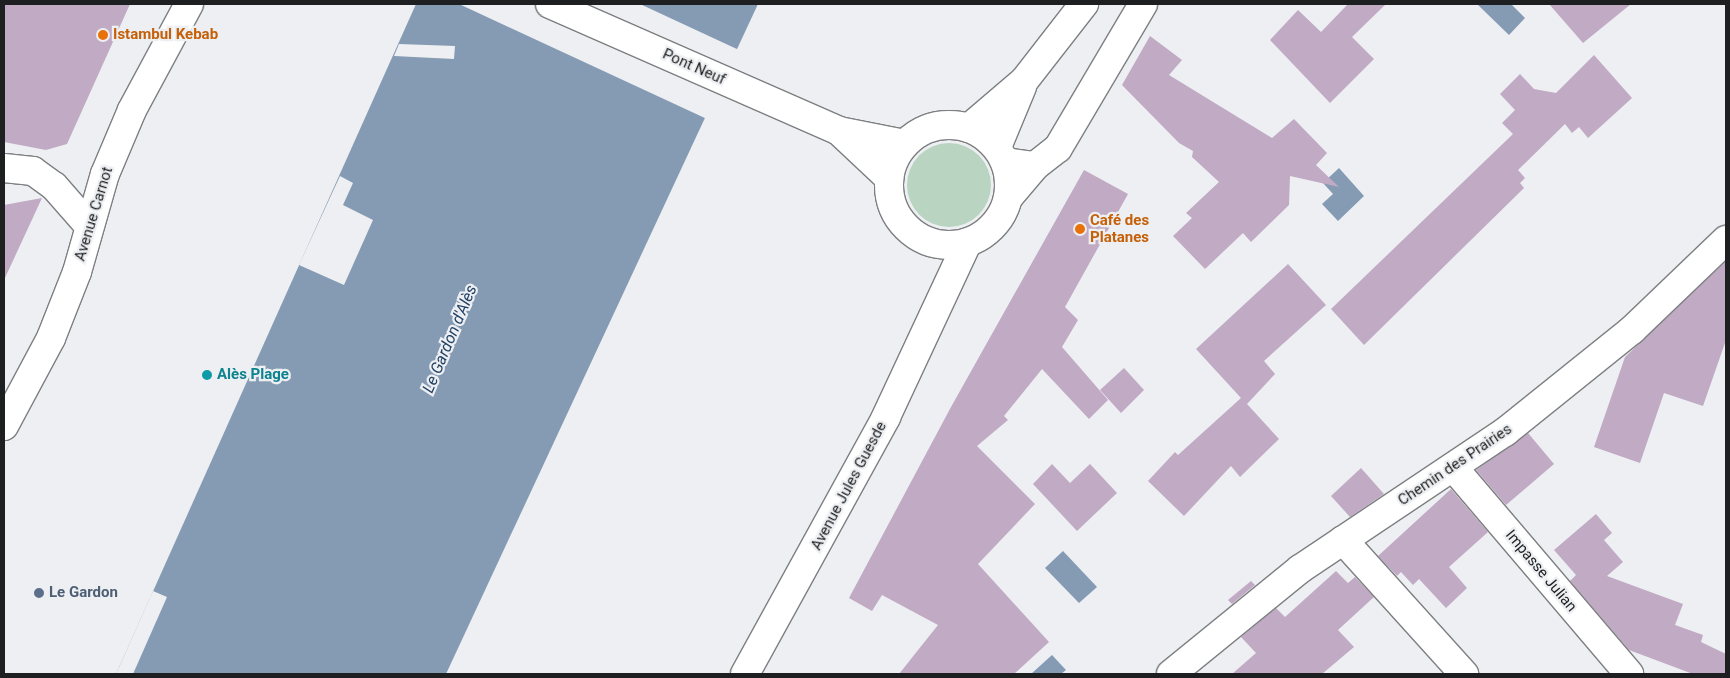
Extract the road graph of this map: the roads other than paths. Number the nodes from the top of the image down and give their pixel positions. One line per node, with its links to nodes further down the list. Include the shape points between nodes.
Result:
1 (189, 4): 14 (main road, Avenue Carnot, via 132,110)
2 (550, 4): 7 (main road, Pont Neuf)
3 (1084, 4): 5 (main road)
4 (1143, 4): 10 (main road, via 1078,118 1058,148)
5 (1024, 81): 6 (main road); 9 (main road)
6 (969, 128): 8 (main road, via 934,126); 9 (main road)
7 (838, 131): 8 (main road, Pont Neuf); 12 (main road, Pont Neuf)
8 (904, 144): 12 (main road, via 894,160)
9 (1001, 155): 10 (main road); 13 (main road)
10 (1035, 166): 13 (main road)
11 (4, 168): 14 (main road, via 33,171 54,186)
12 (889, 178): 16 (main road, via 890,198 898,216)
13 (1008, 198): 17 (main road, via 1000,218 985,233)
14 (89, 226): 19 (main road, Avenue Carnot, via 52,338)
15 (1726, 240): 20 (main road, Chemin des Prairies, via 1632,330 1505,432)
16 (927, 241): 17 (main road, via 947,245); 18 (main road)
17 (967, 242): 18 (main road, Avenue Jules Guesde)
18 (942, 294): 22 (main road, Avenue Jules Guesde, via 928,333 886,417)
19 (4, 426)
20 (1453, 467): 21 (main road, Chemin des Prairies); 25 (main road, Impasse Julian)
21 (1343, 540): 23 (main road, Chemin des Prairies, via 1300,569); 24 (main road)
22 (745, 674)
23 (1171, 674)
24 (1464, 674)
25 (1629, 674)

